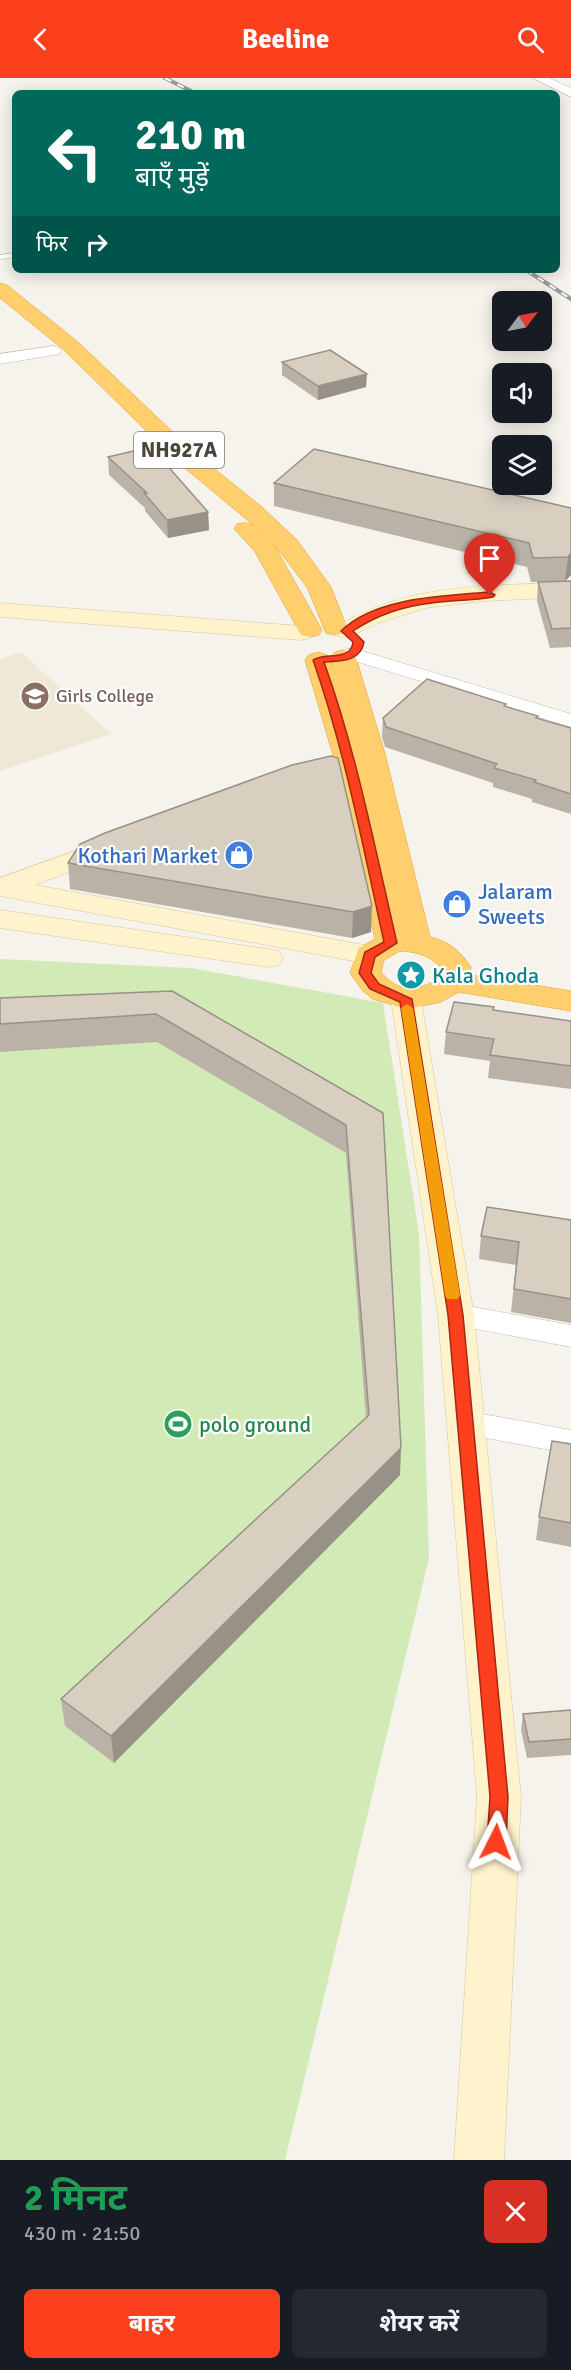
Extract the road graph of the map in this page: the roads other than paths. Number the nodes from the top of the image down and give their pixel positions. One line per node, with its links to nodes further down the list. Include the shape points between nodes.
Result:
1 (543, 78): 2 (street)
2 (571, 93)
3 (0, 289): 9 (highway, NH927A, via 71,346 188,459 289,545 319,587)
4 (0, 307): 5 (highway, NH927A)
5 (53, 351): 6 (street); 9 (highway, NH927A, via 264,546)
6 (0, 359)
7 (571, 590): 9 (main road, via 431,600 399,606 366,618)
8 (0, 610): 9 (main road)
9 (329, 642): 10 (street); 14 (highway, NH927A, via 338,759); 14 (highway, NH927A, via 372,754)
10 (571, 721)
11 (134, 837): 12 (main road)
12 (0, 887): 14 (main road)
13 (0, 919): 14 (main road)
14 (386, 954): 15 (highway, via 428,944 446,953); 17 (highway, via 374,987)
15 (455, 974): 16 (highway); 17 (highway, via 440,993); 18 (highway)
16 (571, 986)
17 (406, 999): 19 (main road)
18 (571, 1001)
19 (456, 1315): 20 (street); 21 (main road)
20 (571, 1336)
21 (466, 1423): 22 (street); 23 (main road, via 499,1797)
22 (571, 1442)
23 (479, 2160)

